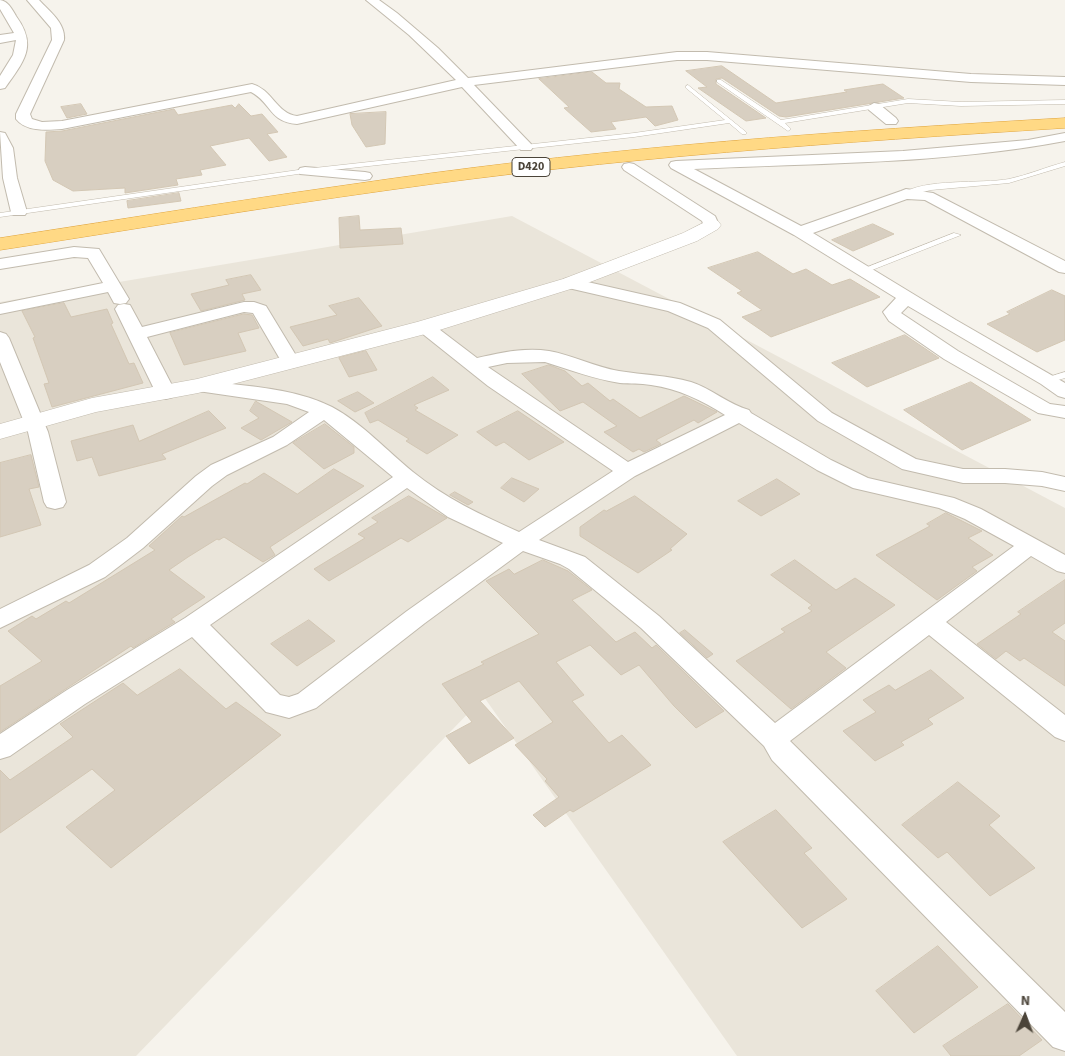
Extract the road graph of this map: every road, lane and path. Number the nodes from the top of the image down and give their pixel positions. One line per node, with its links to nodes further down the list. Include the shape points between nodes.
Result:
1 (33, 0): 16 (street, via 57,28 59,36 23,114)
2 (372, 0): 9 (street, via 390,12)
3 (0, 3): 4 (street)
4 (22, 35): 5 (street); 6 (street, via 22,49)
5 (0, 38)
6 (14, 64): 7 (street); 11 (street)
7 (0, 66)
8 (718, 81): 19 (lane)
9 (465, 82): 10 (street, via 692,56 971,78); 16 (street, via 297,120 285,118 252,88 62,125 42,125); 23 (street)
10 (1065, 82)
11 (0, 85)
12 (688, 86): 20 (lane)
13 (1065, 102): 14 (lane, via 961,104 917,101)
14 (874, 107): 17 (street); 19 (lane)
15 (1065, 112): 17 (highway, D420)
16 (25, 120): 22 (street)
17 (891, 121): 19 (highway, D420)
18 (1065, 123): 35 (highway, D420, via 830,137 599,159 390,184)
19 (784, 125): 20 (highway, D420)
20 (738, 127): 23 (lane); 27 (highway, D420)
21 (1065, 137): 33 (street, via 1028,144 903,155 676,165)
22 (1, 138): 29 (street)
23 (526, 147): 26 (lane)
24 (1065, 164): 28 (lane, via 1009,181 941,186)
25 (629, 167): 31 (street, via 709,218)
26 (306, 171): 27 (street); 29 (lane)
27 (365, 176): 32 (highway, D420)
28 (906, 194): 33 (street); 37 (street, via 928,196)
29 (19, 212): 30 (lane)
30 (0, 215)
31 (711, 225): 39 (street, via 690,237)
32 (0, 232)
33 (800, 232): 38 (street)
34 (957, 235): 38 (lane)
35 (0, 244)
36 (0, 264): 41 (street, via 85,252 96,256)
37 (1065, 268)
38 (864, 270): 40 (street)
39 (570, 283): 43 (street); 60 (street, via 674,307 714,324 825,416 909,464 964,476 1005,476)
40 (907, 297): 48 (street); 53 (street, via 892,312 895,317 951,355 1045,409)
41 (119, 298): 42 (street); 44 (street)
42 (0, 309)
43 (425, 326): 46 (street); 47 (street)
44 (136, 334): 46 (street, via 254,307 260,310); 51 (street)
45 (0, 338): 55 (street)
46 (291, 362): 49 (street)
47 (472, 365): 54 (street, via 513,356 547,356 620,377 684,386); 58 (street)
48 (1057, 378): 50 (street)
49 (198, 386): 51 (street); 52 (street, via 291,399)
50 (1065, 392)
51 (155, 395): 55 (street, via 111,412)
52 (324, 411): 59 (street); 65 (street, via 280,441 204,481 135,543 98,570)
53 (1065, 412)
54 (742, 414): 58 (street); 63 (street, via 824,465 861,483 946,503)
55 (35, 428): 56 (street); 57 (street); 61 (street)
56 (0, 432)
57 (0, 442)
58 (627, 471): 62 (street)
59 (407, 478): 62 (street, via 456,512); 67 (street)
60 (1065, 484)
61 (55, 502)
62 (520, 542): 67 (street, via 297,706 282,708 271,702); 69 (street, via 577,563 650,622)
63 (1031, 545): 64 (street); 66 (street)
64 (1065, 565)
65 (0, 619)
66 (928, 621): 68 (street); 69 (street)
67 (194, 624): 70 (street)
68 (1065, 730)
69 (774, 738): 71 (street, via 782,752)
70 (0, 748)
71 (1065, 1035)

